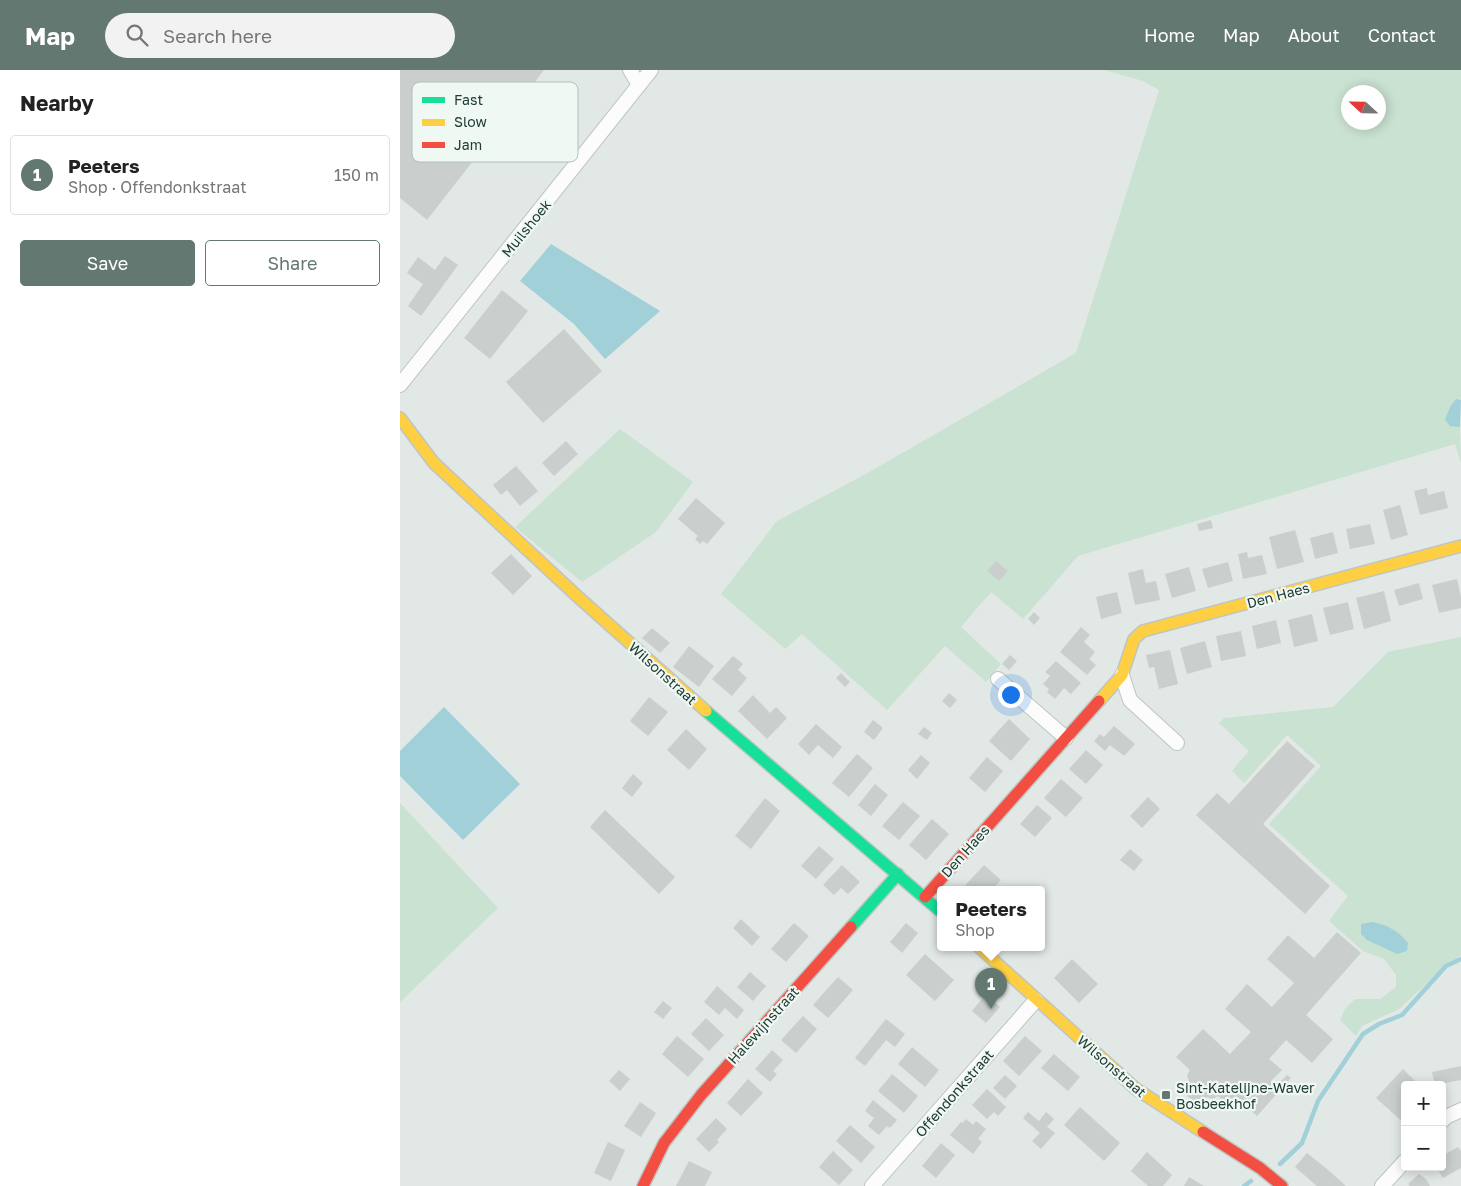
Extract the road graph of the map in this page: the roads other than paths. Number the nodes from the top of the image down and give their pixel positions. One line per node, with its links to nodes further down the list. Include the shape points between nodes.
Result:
1 (630, 70): 3 (street)
2 (651, 70): 3 (street, Muilshoek)
3 (639, 85): 5 (street, Muilshoek)
4 (578, 162): 6 (street, Muilshoek)
5 (578, 162)
6 (400, 385)
7 (400, 418): 13 (street, Wilsonstraat, via 434,462 577,596 672,682)
8 (1461, 546): 9 (street, Den Haes, via 1143,631 1134,639)
9 (1122, 675): 11 (street, Den Haes); 12 (street, via 1130,700)
10 (998, 679): 11 (street)
11 (1066, 738): 14 (street, Den Haes)
12 (1177, 743)
13 (898, 874): 14 (street, Wilsonstraat); 21 (street, Halewijnstraat, via 701,1095 664,1143)
14 (925, 897): 15 (street, Wilsonstraat)
15 (937, 908)
16 (983, 951): 17 (street, Wilsonstraat)
17 (1036, 1000): 22 (street, Offendonkstraat); 23 (street, Wilsonstraat, via 1136,1089 1260,1168)
18 (1461, 1110): 19 (street)
19 (1446, 1117)
20 (1401, 1165): 24 (street)
21 (643, 1186)
22 (872, 1186)
23 (1282, 1186)
24 (1382, 1186)

